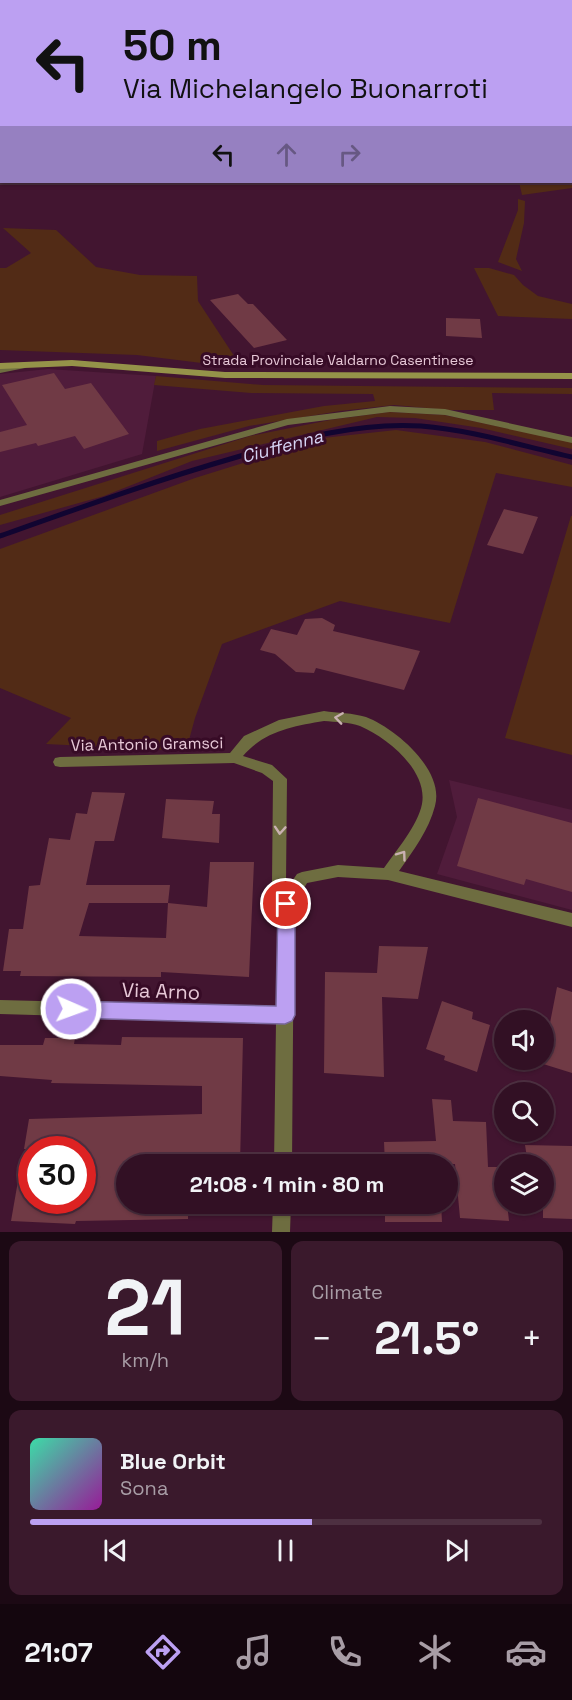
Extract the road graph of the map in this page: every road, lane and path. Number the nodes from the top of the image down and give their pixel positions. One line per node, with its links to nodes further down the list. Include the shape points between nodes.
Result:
1 (32, 364): 2 (main road, Strada Provinciale Valdarno Casentinese); 3 (street, Strada Provinciale Valdarno Casentinese); 4 (main road, Strada Provinciale Valdarno Casentinese, via 72,363 225,375)
2 (0, 366)
3 (0, 370)
4 (572, 376)
5 (572, 440): 6 (street, via 445,412 390,409 287,422)
6 (0, 503)
7 (234, 758): 8 (street, Via Antonio Gramsci); 9 (street, one-way to 7, via 415,836 429,804 426,776 398,741 362,722 324,716 284,723 249,740); 10 (street, one-way to 10, via 255,764 280,779 279,882)
8 (60, 762)
9 (388, 874): 10 (street, via 338,872 302,878); 11 (street)
10 (286, 904): 13 (street)
11 (572, 920)
12 (0, 1007): 13 (street, Via Arno)
13 (285, 1015): 14 (street)
14 (283, 1154)
15 (282, 1214): 16 (street)
16 (281, 1232)

